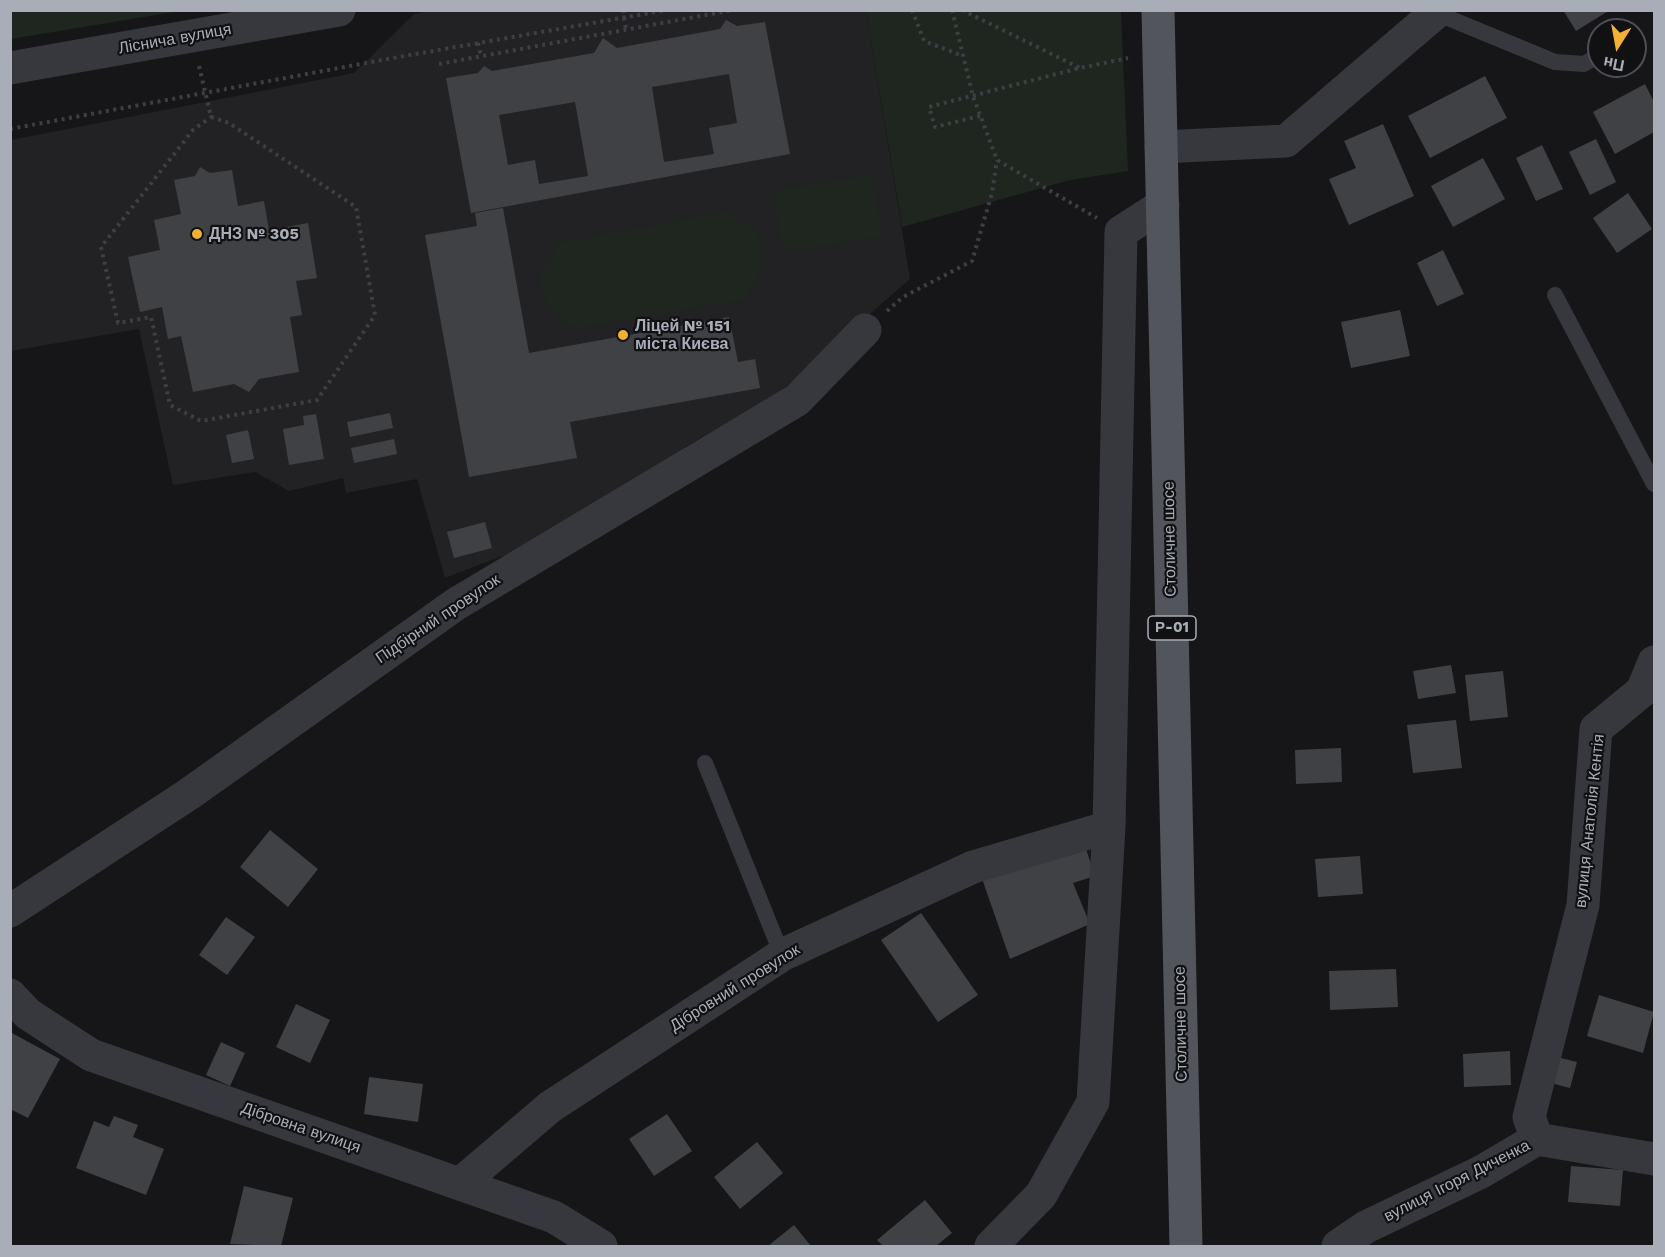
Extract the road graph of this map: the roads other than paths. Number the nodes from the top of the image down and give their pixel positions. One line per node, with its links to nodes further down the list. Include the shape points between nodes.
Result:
1 (339, 10): 5 (street, Ліснича вулиця)
2 (1158, 10): 6 (main road, Столичне шосе / Р-01)
3 (1438, 12): 4 (lane, via 1555,62); 6 (street, via 1286,141)
4 (1587, 62)
5 (10, 68)
6 (1161, 147): 7 (main road, Столичне шосе / Р-01)
7 (1163, 205): 13 (street, via 1121,232); 22 (main road, Столичне шосе / Р-01)
8 (1555, 295): 10 (lane)
9 (865, 330): 14 (street, Підбірний провулок, via 797,399 456,604 189,794)
10 (1654, 484)
11 (1654, 662): 17 (street, вулиця Анатолія Кентія, via 1642,691 1596,729 1583,905 1529,1117)
12 (705, 763): 15 (lane)
13 (1109, 827): 15 (street, Дібровний провулок, via 973,867); 21 (street, via 1093,1102 1041,1195)
14 (10, 911)
15 (782, 955): 19 (street, Дібровний провулок, via 550,1107)
16 (10, 995): 19 (street, Дібровна вулиця, via 28,1014 91,1055)
17 (1537, 1139): 18 (street, вулиця Ігоря Диченка); 23 (street, вулиця Ігоря Диченка, via 1480,1172 1366,1227)
18 (1654, 1159)
19 (461, 1183): 20 (street, Дібровна вулиця, via 554,1217)
20 (601, 1246)
21 (991, 1246)
22 (1186, 1246)
23 (1338, 1246)

